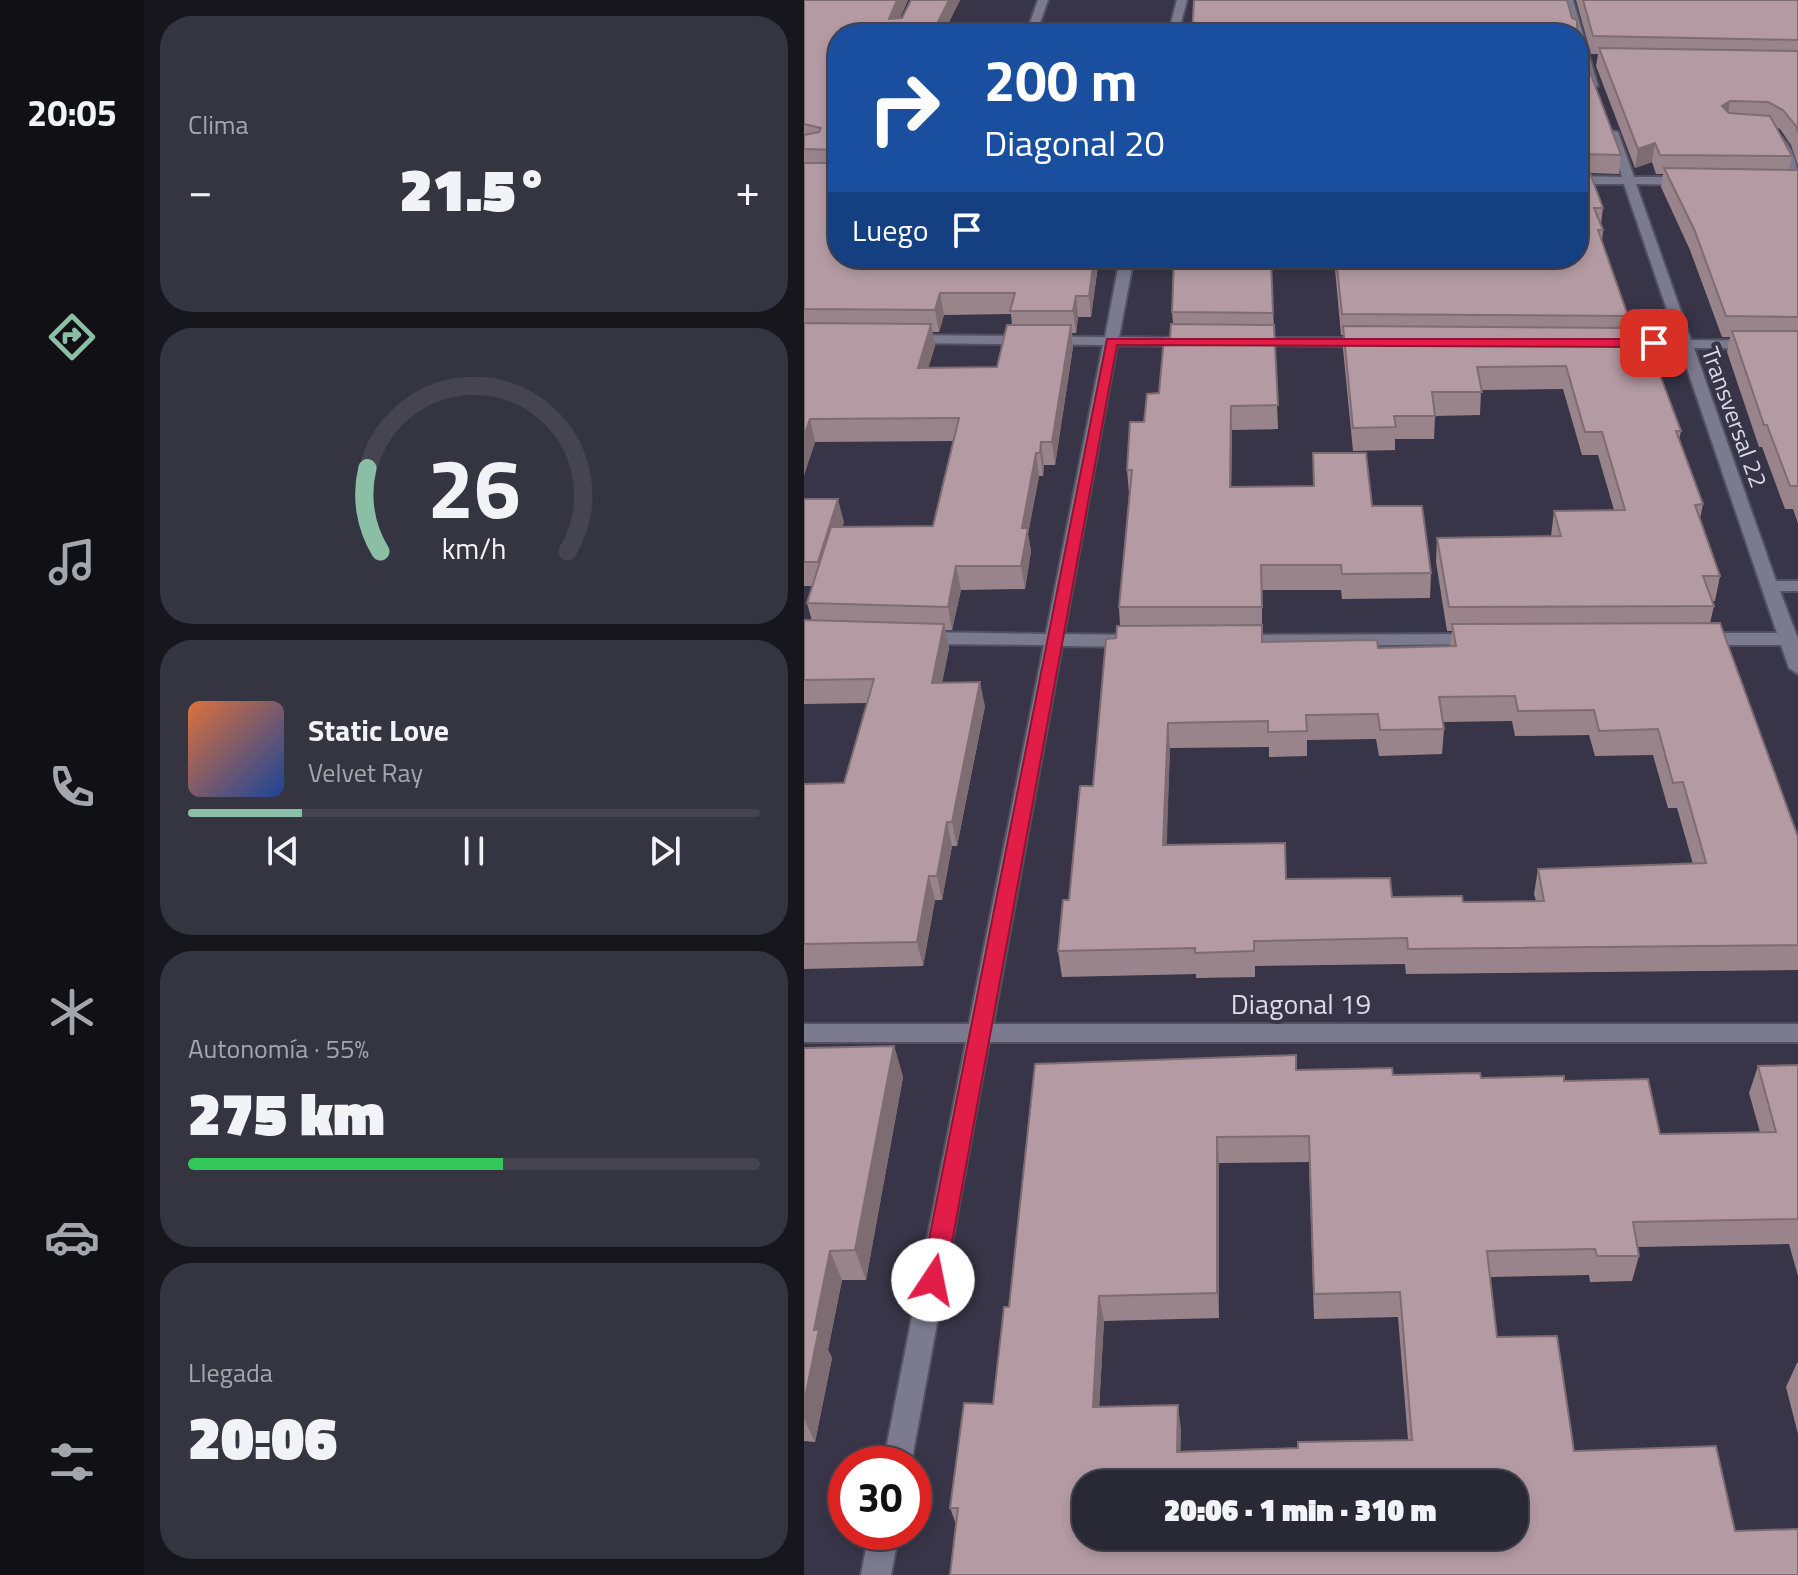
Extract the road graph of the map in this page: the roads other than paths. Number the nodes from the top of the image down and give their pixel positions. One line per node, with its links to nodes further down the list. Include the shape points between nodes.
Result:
1 (1043, 0): 4 (street)
2 (1182, 0): 5 (street)
3 (1568, 0): 6 (street, Transversal 22)
4 (1035, 24)
5 (1176, 24)
6 (1576, 24)
7 (1588, 60): 11 (street, Transversal 22)
8 (1771, 128): 10 (street)
9 (1588, 180): 11 (street)
10 (1798, 180): 13 (street)
11 (1631, 181): 12 (street); 21 (street, Transversal 22)
12 (1707, 181)
13 (1783, 182)
14 (1125, 268): 16 (street)
15 (896, 339): 16 (street)
16 (1112, 342): 17 (street); 31 (street)
17 (1207, 342)
18 (1239, 342): 19 (street)
19 (1383, 342)
20 (1590, 343): 21 (street)
21 (1686, 343): 22 (street); 23 (street, Transversal 22)
22 (1798, 345)
23 (1772, 586): 24 (street); 27 (street, Transversal 22)
24 (1798, 586)
25 (898, 638): 31 (street)
26 (1677, 639): 27 (street)
27 (1789, 639): 32 (street, Transversal 22)
28 (1501, 640): 30 (street)
29 (1150, 641): 31 (street)
30 (1214, 641)
31 (1054, 642): 35 (street)
32 (1798, 668)
33 (804, 1033): 35 (street, Diagonal 19)
34 (1798, 1033): 35 (street, Diagonal 19)
35 (980, 1034): 36 (street)
36 (900, 1446)
37 (881, 1550): 38 (street)
38 (876, 1575)

